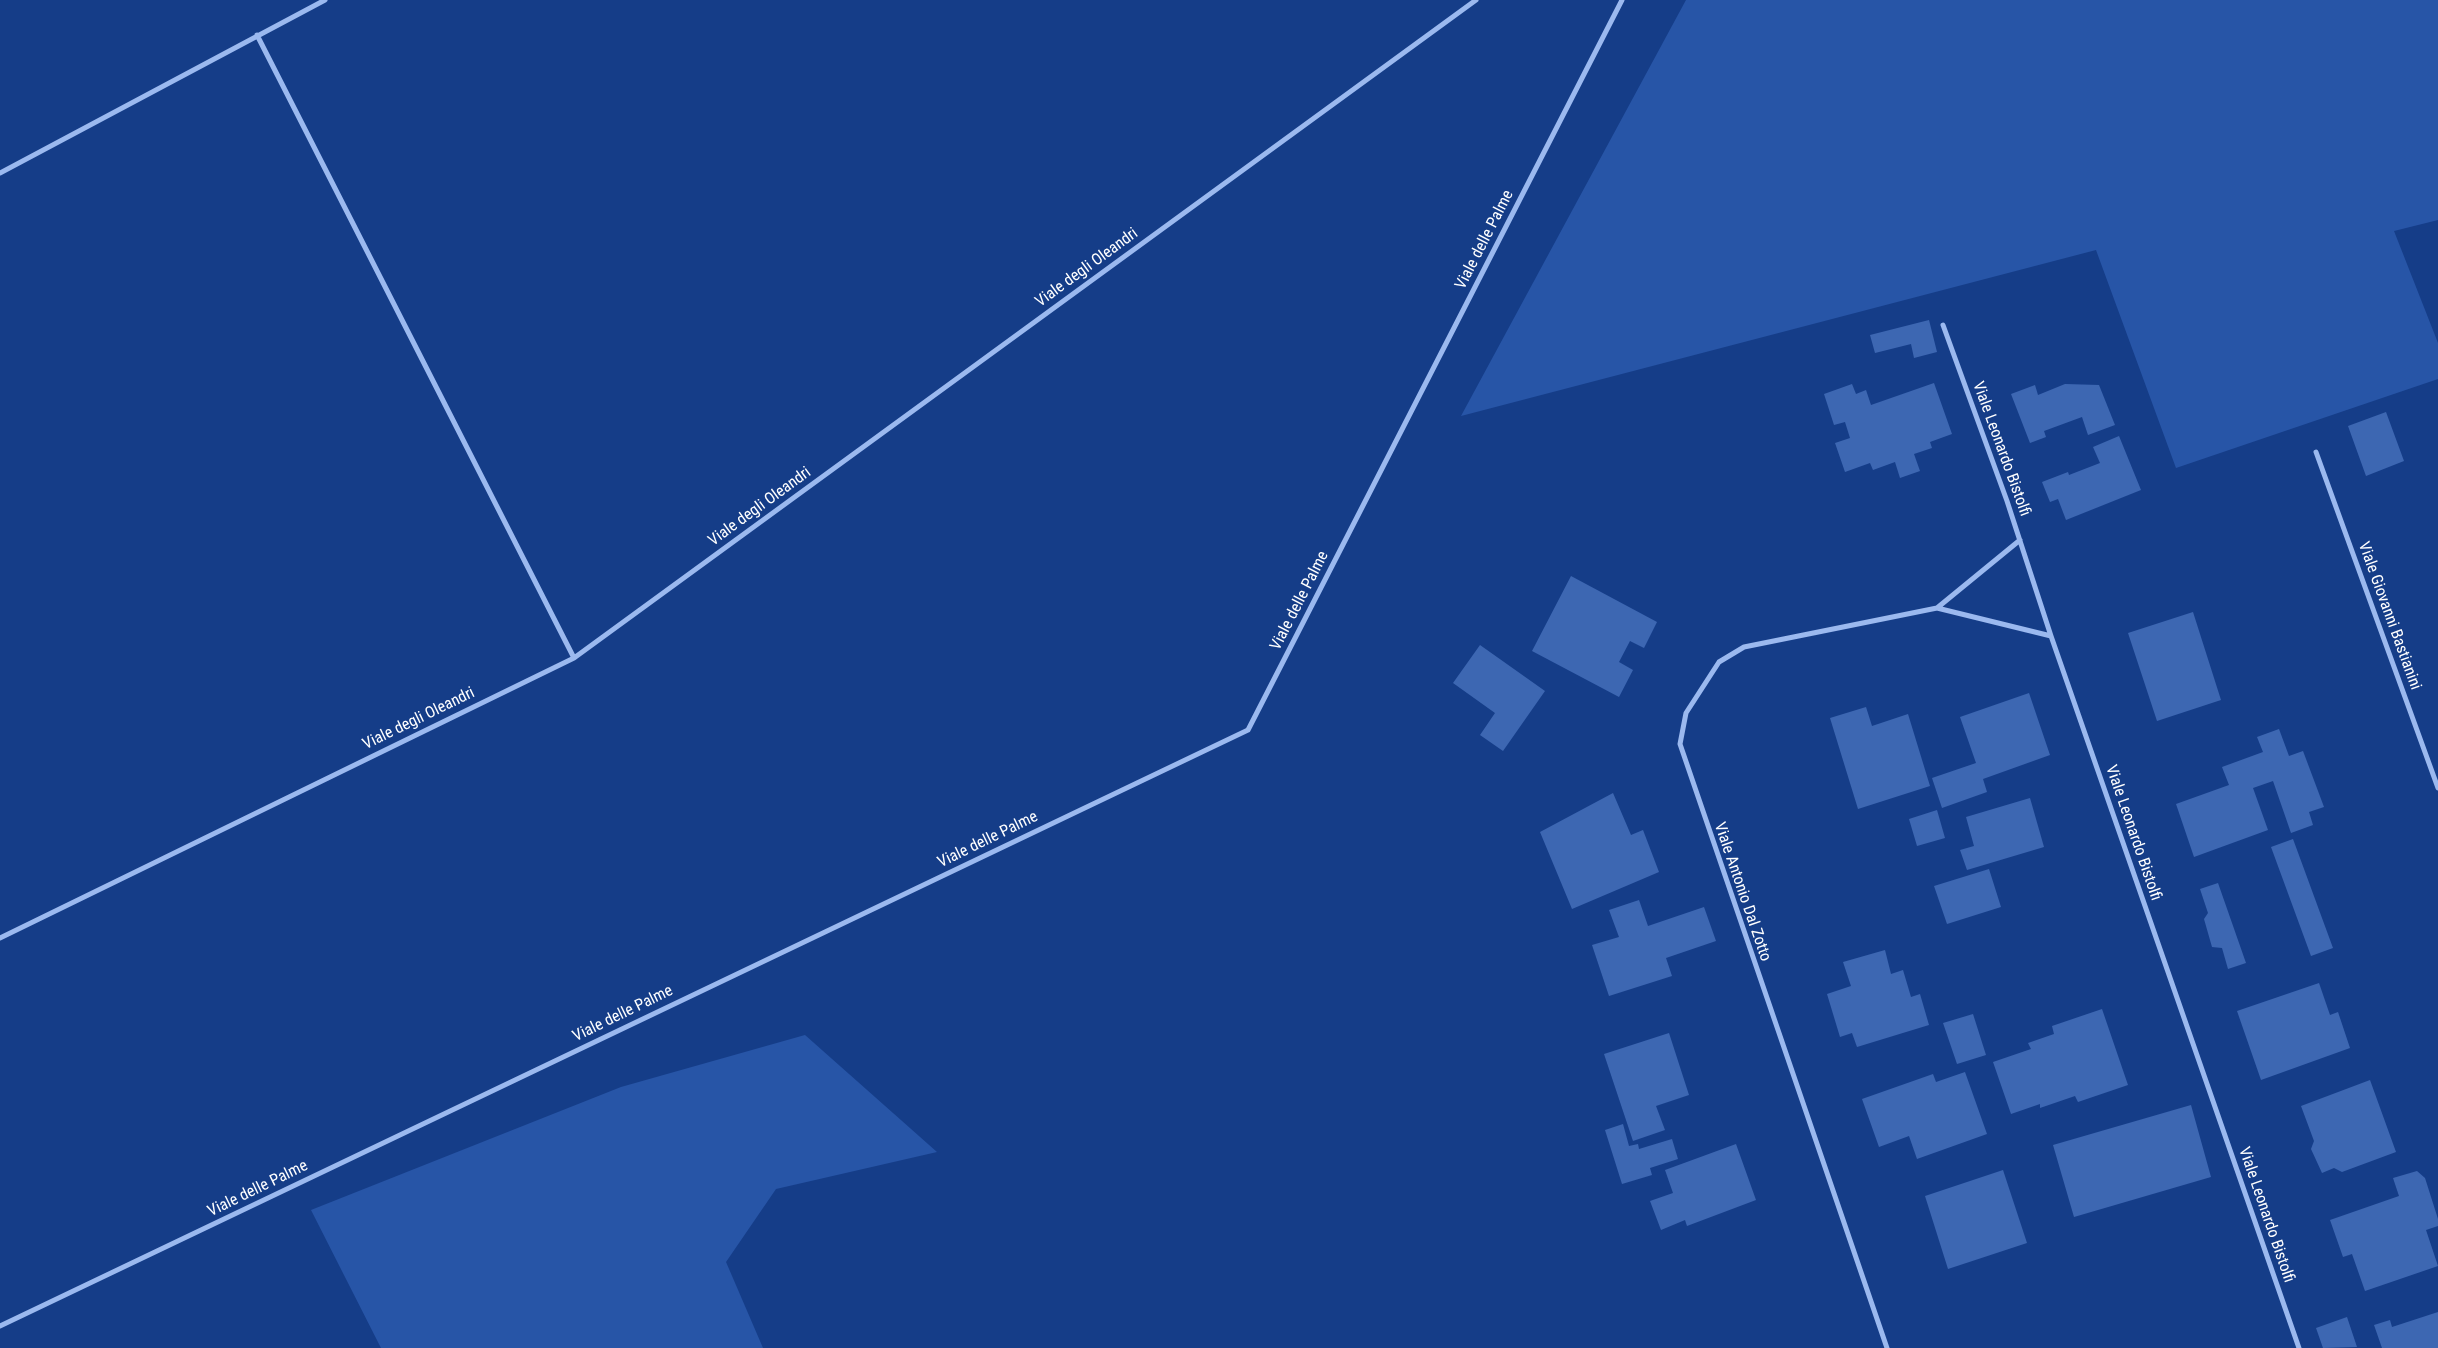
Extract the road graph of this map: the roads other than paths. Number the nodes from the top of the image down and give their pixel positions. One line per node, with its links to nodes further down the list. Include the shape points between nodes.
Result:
1 (325, 0): 4 (street)
2 (1476, 0): 11 (street, Viale degli Oleandri)
3 (1622, 0): 14 (street, Viale delle Palme, via 1248,730)
4 (256, 35): 5 (street); 11 (street)
5 (0, 173)
6 (1943, 325): 8 (street, Viale Leonardo Bistolfi)
7 (2316, 452): 12 (street, Viale Giovanni Bastianini)
8 (2020, 540): 9 (street, Viale Antonio Dal Zotto); 10 (street, Viale Leonardo Bistolfi)
9 (1938, 608): 10 (street, Viale Antonio Dal Zotto); 15 (street, Viale Antonio Dal Zotto, via 1744,647 1719,662 1686,713 1680,744)
10 (2051, 636): 16 (street, Viale Leonardo Bistolfi)
11 (574, 658): 13 (street, Viale degli Oleandri)
12 (2438, 788)
13 (0, 938)
14 (0, 1326)
15 (1887, 1348)
16 (2299, 1348)

